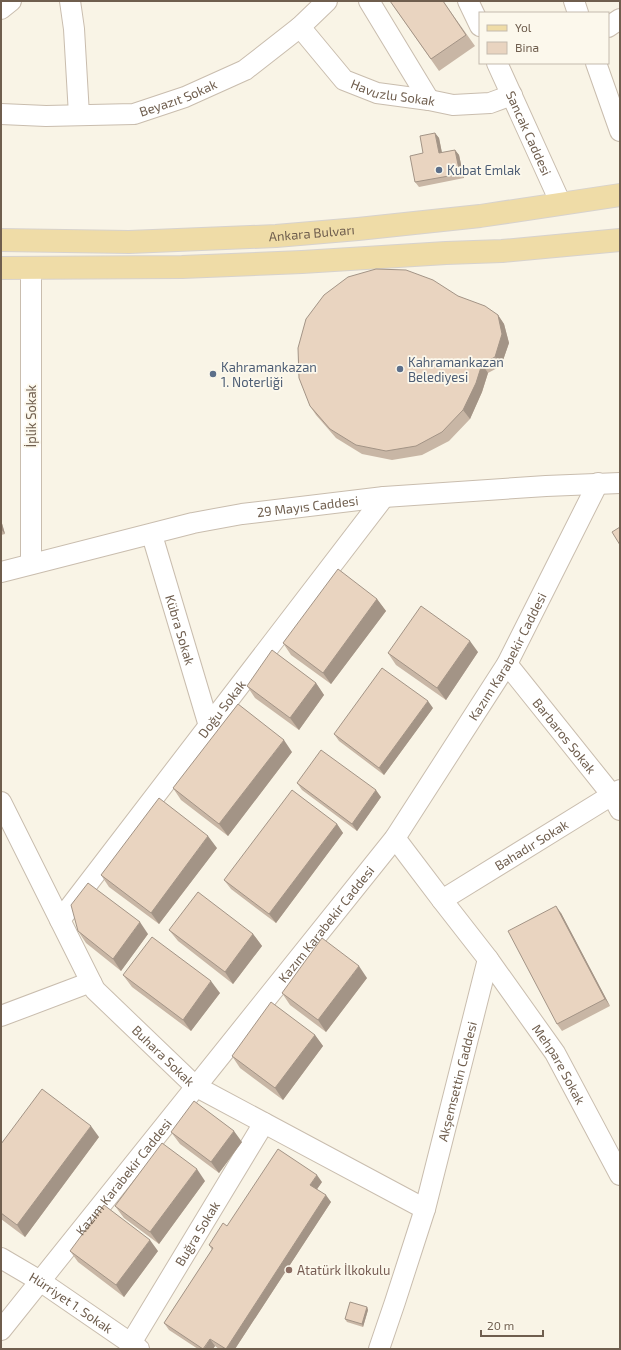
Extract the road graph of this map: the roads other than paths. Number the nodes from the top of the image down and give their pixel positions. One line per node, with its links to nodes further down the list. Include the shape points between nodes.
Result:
1 (11, 1): 7 (street)
2 (70, 1): 18 (street)
3 (327, 1): 12 (street, Beyazıt Sokak)
4 (369, 1): 16 (street)
5 (468, 1): 10 (street)
6 (574, 1): 8 (street)
7 (1, 9)
8 (578, 12)
9 (620, 19): 11 (street)
10 (479, 24)
11 (609, 26)
12 (300, 27): 16 (street, Havuzlu Sokak, via 344,80 377,93); 18 (street, Beyazıt Sokak, via 245,70 185,97 134,114)
13 (497, 64): 15 (street, Sancak Caddesi)
14 (596, 64): 19 (street)
15 (512, 95): 16 (street, Havuzlu Sokak, via 490,103 453,105); 21 (street, Sancak Caddesi)
16 (429, 100)
17 (1, 114): 18 (street, Beyazıt Sokak)
18 (79, 116)
19 (620, 131)
20 (620, 195): 21 (main road, Ankara Bulvarı)
21 (561, 204): 22 (main road, Ankara Bulvarı, via 480,216 276,236 129,242)
22 (1, 240)
23 (620, 240): 25 (main road, via 502,251 182,268)
24 (1, 268): 25 (main road)
25 (31, 268): 30 (street, İplik Sokak)
26 (598, 483): 27 (street, 29 Mayıs Caddesi); 28 (street, 29 Mayıs Caddesi); 32 (street, Kazım Karabekir Caddesi)
27 (620, 483)
28 (384, 497): 29 (street, 29 Mayıs Caddesi, via 242,514 193,523); 33 (street, Doğu Sokak)
29 (152, 535): 30 (street, 29 Mayıs Caddesi); 33 (street, Kübra Sokak)
30 (31, 564): 31 (street, 29 Mayıs Caddesi)
31 (1, 572)
32 (507, 664): 34 (street, Barbaros Sokak); 36 (street, Kazım Karabekir Caddesi)
33 (209, 726): 38 (street, Doğu Sokak)
34 (617, 798): 37 (street, Bahadır Sokak)
35 (3, 812): 38 (street, Buhara Sokak)
36 (395, 838): 37 (street); 42 (street, Kazım Karabekir Caddesi)
37 (442, 900): 39 (street)
38 (60, 920): 40 (street, Buhara Sokak)
39 (488, 959): 44 (street, Mehpare Sokak, via 555,1053); 45 (street, Akşemsettin Caddesi)
40 (91, 982): 41 (street); 42 (street, Buhara Sokak, via 95,990)
41 (1, 1016)
42 (195, 1086): 43 (street, Buhara Sokak); 47 (street, Kazım Karabekir Caddesi)
43 (264, 1123): 45 (street, Buhara Sokak); 49 (street, Buğra Sokak)
44 (620, 1175)
45 (425, 1209): 50 (street, Akşemsettin Caddesi)
46 (1, 1258): 47 (street, Hürriyet 1. Sokak)
47 (40, 1281): 48 (street, Kazım Karabekir Caddesi); 49 (street, Hürriyet 1. Sokak)
48 (1, 1330)
49 (135, 1346)
50 (379, 1349)

